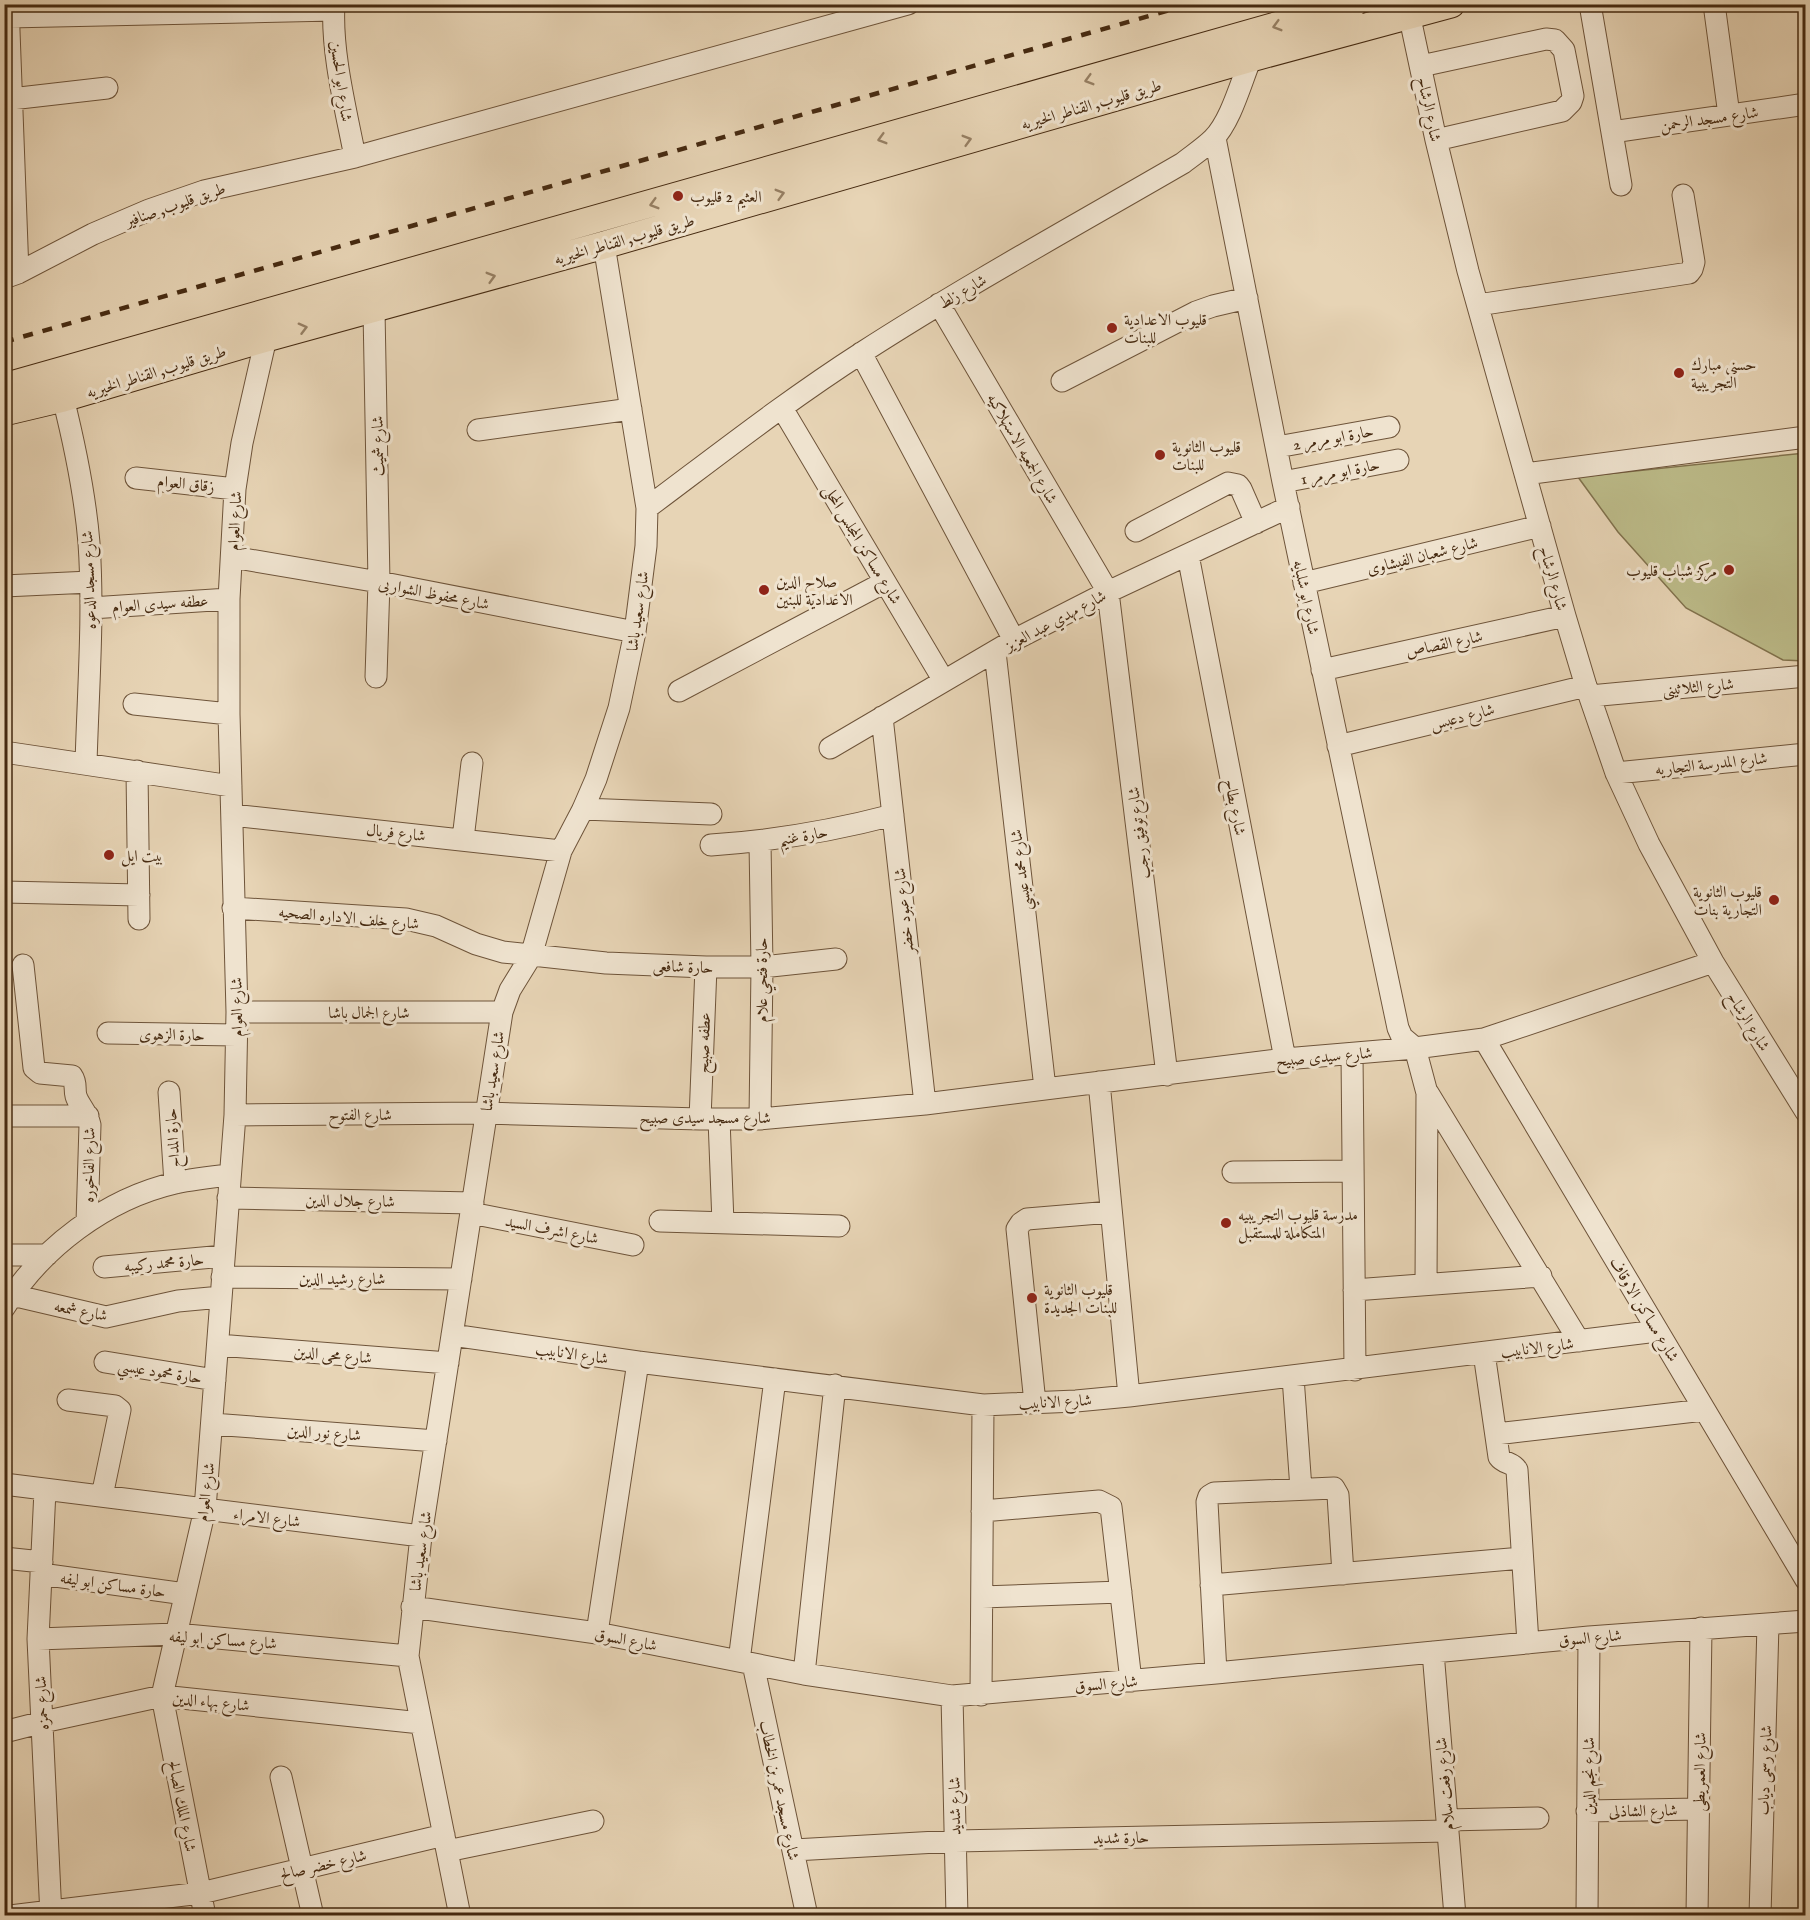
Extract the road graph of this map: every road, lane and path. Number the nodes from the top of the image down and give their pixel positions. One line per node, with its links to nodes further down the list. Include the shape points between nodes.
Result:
1 (908, 4): 18 (street, طريق قليوب, صنافير)
2 (1353, 4): 27 (main road, طريق قليوب, القناطر الخيريه, one-way to 27)
3 (1451, 4): 7 (main road, طريق قليوب, القناطر الخيريه)
4 (1590, 4): 15 (street)
5 (1714, 4): 14 (street)
6 (334, 7): 8 (street); 18 (street, شارع ابو الحسين, via 343,99)
7 (1408, 10): 9 (main road, طريق قليوب, القناطر الخيريه); 10 (street, شارع الرشاح)
8 (8, 11): 12 (street)
9 (1251, 58): 16 (street, شارع زلط); 21 (main road, طريق قليوب, القناطر الخيريه, one-way to 9)
10 (1421, 66): 17 (street, شارع الرشاح); 17 (street, via 1546,39 1556,40 1564,50 1573,96 1562,111)
11 (107, 88): 12 (street)
12 (11, 99): 22 (street)
13 (1806, 104): 14 (street, شارع مسجد الرحمن)
14 (1729, 115): 15 (street, شارع مسجد الرحمن)
15 (1612, 132): 19 (street)
16 (1215, 138): 23 (street, شارع ابو شلبايه); 24 (street, شارع زلط, via 1183,163)
17 (1436, 140): 25 (street, شارع الرشاح)
18 (355, 157): 22 (street, طريق قليوب, صنافير, via 204,191 149,210)
19 (1621, 185)
20 (1683, 195): 25 (street, via 1694,262 1689,273)
21 (604, 245): 26 (main road, طريق قليوب, القناطر الخيريه, one-way to 21); 33 (street, شارع سعيد باشا)
22 (11, 276)
23 (1247, 298): 29 (street, via 1213,306 1180,320); 38 (street, شارع ابو شلبايه)
24 (939, 304): 28 (street, شارع زلط); 56 (street, شارع الجمعيه الاستهلاكيه)
25 (1478, 305): 40 (street, شارع الرشاح)
26 (374, 310): 27 (main road, طريق قليوب, القناطر الخيريه, one-way to 26); 52 (street, شارع شميث)
27 (266, 326): 30 (main road, طريق قليوب, القناطر الخيريه); 31 (main road, طريق قليوب, القناطر الخيريه); 43 (street, شارع العوام)
28 (861, 353): 32 (street, شارع زلط); 61 (street)
29 (1062, 381)
30 (4, 387)
31 (63, 398): 34 (main road, طريق قليوب, القناطر الخيريه); 51 (street, شارع مسجد الدعوه, via 83,495)
32 (782, 408): 45 (street, شارع زلط); 53 (street, شارع مساكن المجلس المحلى)
33 (631, 409): 36 (street); 45 (street, شارع سعيد باشا)
34 (4, 412)
35 (1389, 427): 38 (street, حارة ابو مرمر 2)
36 (478, 430)
37 (1806, 437): 40 (street)
38 (1277, 447): 42 (street, شارع ابو شلبايه)
39 (1398, 460): 42 (street, حارة ابو مرمر 1)
40 (1526, 474): 47 (street, شارع الرشاح)
41 (136, 478): 43 (street, زقاق العوام)
42 (1283, 482): 44 (street, شارع ابو شلبايه)
43 (235, 489): 50 (street, شارع العوام)
44 (1288, 507): 46 (street, شارع مهدي عبد العزيز); 54 (street, شارع ابو شلبايه)
45 (647, 508): 60 (street, شارع سعيد باشا)
46 (1256, 523): 48 (street, via 1241,489 1228,483); 49 (street, شارع مهدي عبد العزيز)
47 (1540, 526): 54 (street, شارع شعبان الفيشاوى); 59 (street, شارع الرشاح)
48 (1136, 531)
49 (1188, 555): 56 (street, شارع مهدي عبد العزيز); 106 (street, شارع بطاح)
50 (231, 557): 52 (street, شارع محفوظ الشواربى); 57 (street, شارع العوام)
51 (90, 582): 55 (street); 58 (street, شارع مسجد الدعوه)
52 (379, 582): 60 (street, شارع محفوظ الشواربى); 65 (street, شارع شميث)
53 (885, 582): 66 (street, شارع مساكن المجلس المحلى); 67 (street)
54 (1304, 583): 63 (street, شارع ابو شلبايه)
55 (4, 586)
56 (1108, 592): 61 (street, شارع مهدي عبد العزيز); 107 (street, شارع توفيق رجب)
57 (229, 599): 58 (street, عطفه سيدى العوام); 70 (street, شارع العوام)
58 (91, 608): 77 (street, شارع مسجد الدعوه)
59 (1565, 616): 63 (street, شارع القصاص); 68 (street, شارع الرشاح)
60 (635, 632): 81 (street, شارع سعيد باشا, via 619,708)
61 (1014, 640): 62 (street, شارع مهدي عبد العزيز)
62 (995, 652): 66 (street, شارع مهدي عبد العزيز); 109 (street, شارع محمد عيسي)
63 (1322, 670): 72 (street, شارع ابو شلبايه)
64 (1806, 676): 68 (street, شارع الثلاثينى)
65 (375, 677)
66 (944, 681): 71 (street, شارع مهدي عبد العزيز)
67 (679, 691)
68 (1588, 691): 72 (street, شارع دعبس); 79 (street, شارع الرشاح)
69 (134, 704): 70 (street)
70 (229, 714): 80 (street, شارع العوام)
71 (882, 717): 73 (street, شارع مهدي عبد العزيز); 84 (street, شارع عبود خضر)
72 (1338, 746): 104 (street, شارع ابو شلبايه, via 1398,1028)
73 (830, 748)
74 (4, 752): 77 (street)
75 (1806, 754): 79 (street, شارع المدرسة التجاريه)
76 (472, 763): 85 (street)
77 (86, 764): 78 (street)
78 (137, 771): 80 (street); 90 (street)
79 (1616, 773): 95 (street, شارع الرشاح, via 1649,844)
80 (231, 786): 83 (street, شارع العوام)
81 (583, 809): 82 (street); 88 (street, شارع سعيد باشا)
82 (711, 814)
83 (232, 815): 85 (street, شارع فريال); 91 (street, شارع العوام)
84 (893, 815): 86 (street, حارة غنيم); 112 (street, شارع عبود خضر)
85 (463, 839): 88 (street, شارع فريال)
86 (760, 842): 87 (street, حارة غنيم); 98 (street, حارة فتحي علام)
87 (711, 845)
88 (561, 850): 93 (street, شارع سعيد باشا)
89 (4, 892): 90 (street)
90 (139, 895): 92 (street)
91 (233, 908): 93 (street, شارع خلف الاداره الصحيه, via 406,919 436,926 485,947); 99 (street, شارع العوام)
92 (139, 919)
93 (531, 956): 97 (street, حارة شافعى); 100 (street, شارع سعيد باشا, via 510,990)
94 (836, 959): 98 (street, حارة شافعى)
95 (1713, 962): 103 (street, شارع سيدى صبيح); 113 (street, شارع الرشاح)
96 (22, 965): 117 (street, شارع الفاخوره, via 34,1068 40,1073 72,1076)
97 (706, 967): 98 (street, حارة شافعى); 118 (street, عطفه صبيح)
98 (762, 967): 119 (street, حارة فتحي علام)
99 (237, 1012): 100 (street, شارع الجمال باشا); 102 (street, شارع العوام)
100 (502, 1012): 114 (street, شارع سعيد باشا)
101 (108, 1033): 102 (street, حارة الزهوى)
102 (236, 1035): 115 (street, شارع العوام)
103 (1484, 1039): 104 (street, شارع سيدى صبيح); 142 (street, شارع مساكن الاوقاف)
104 (1415, 1048): 105 (street, شارع سيدى صبيح); 111 (street)
105 (1352, 1054): 106 (street, شارع سيدى صبيح); 120 (street)
106 (1285, 1059): 107 (street, شارع سيدى صبيح)
107 (1167, 1075): 108 (street, شارع سيدى صبيح)
108 (1099, 1082): 109 (street, شارع سيدى صبيح); 126 (street)
109 (1045, 1088): 112 (street, شارع سيدى صبيح)
110 (169, 1092): 123 (street, حارة المداح)
111 (1427, 1093): 136 (street); 138 (street)
112 (924, 1104): 119 (street, شارع مسجد سيدى صبيح)
113 (1806, 1112)
114 (485, 1113): 115 (street, شارع الفتوح); 118 (street, شارع مسجد سيدى صبيح); 125 (street, شارع سعيد باشا)
115 (235, 1115): 122 (street, شارع العوام)
116 (4, 1116): 117 (street)
117 (88, 1116): 128 (street, شارع الفاخوره)
118 (709, 1119): 119 (street, شارع مسجد سيدى صبيح); 129 (street, عطفه صبيح)
119 (760, 1119)
120 (1353, 1171): 121 (street); 140 (street)
121 (1233, 1172)
122 (229, 1174): 123 (street); 124 (street, شارع العوام)
123 (175, 1183): 128 (street, via 135,1197)
124 (228, 1198): 125 (street, شارع جلال الدين); 134 (street, شارع العوام)
125 (472, 1208): 131 (street, شارع اشرف السيد); 137 (street, شارع سعيد باشا)
126 (1111, 1212): 155 (street); 157 (street, via 1027,1219 1017,1229)
127 (660, 1221): 129 (street)
128 (87, 1222): 133 (street)
129 (723, 1223): 130 (street)
130 (839, 1226)
131 (633, 1245)
132 (4, 1255): 133 (street)
133 (46, 1255): 141 (street)
134 (224, 1256): 135 (street, حارة محمد ركيبه); 139 (street, شارع العوام)
135 (104, 1267)
136 (1541, 1276): 138 (street); 144 (street)
137 (461, 1279): 139 (street, شارع رشيد الدين); 143 (street, شارع سعيد باشا)
138 (1425, 1284): 140 (street)
139 (222, 1287): 141 (street, شارع شمعه, via 106,1317); 145 (street, شارع العوام)
140 (1354, 1290): 150 (street)
141 (8, 1302)
142 (1658, 1331): 144 (street, شارع الانابيب); 159 (street, شارع مساكن الاوقاف)
143 (452, 1335): 148 (street, شارع الانابيب); 149 (street, شارع سعيد باشا)
144 (1579, 1341): 146 (street, شارع الانابيب)
145 (218, 1345): 149 (street, شارع محى الدين); 153 (street, شارع العوام)
146 (1484, 1353): 150 (street, شارع الانابيب); 161 (street)
147 (105, 1362): 153 (street, حارة محمود عيسي)
148 (638, 1362): 152 (street, شارع الانابيب); 183 (street)
149 (448, 1364): 162 (street, شارع سعيد باشا)
150 (1355, 1370): 151 (street, شارع الانابيب)
151 (1293, 1377): 155 (street, شارع الانابيب); 164 (street)
152 (776, 1379): 154 (street, شارع الانابيب); 190 (street, شارع مسجد عمر بن الخطاب)
153 (215, 1380): 160 (street, شارع العوام)
154 (835, 1385): 158 (street, شارع الانابيب); 192 (street)
155 (1129, 1396): 157 (street, شارع الانابيب)
156 (68, 1400): 166 (street, via 120,1410)
157 (1035, 1403): 158 (street, شارع الانابيب)
158 (983, 1405): 168 (street)
159 (1704, 1410): 161 (street); 174 (street, شارع مساكن الاوقاف)
160 (212, 1424): 162 (street, شارع نور الدين); 167 (street, شارع العوام)
161 (1496, 1434): 171 (street, via 1499,1457 1516,1470)
162 (436, 1441): 169 (street, شارع سعيد باشا)
163 (4, 1484): 165 (street, شارع الامراء)
164 (1301, 1489): 173 (street, via 1332,1487 1338,1492); 175 (street, via 1214,1493 1208,1497)
165 (45, 1490): 166 (street, شارع الامراء); 172 (street, شارع حمزه)
166 (102, 1496): 167 (street, شارع الامراء)
167 (206, 1509): 169 (street, شارع الامراء); 177 (street, شارع العوام)
168 (982, 1511): 176 (street, via 1099,1501 1107,1504 1112,1512); 178 (street)
169 (422, 1536): 179 (street, شارع سعيد باشا)
170 (4, 1558): 172 (street, حارة مساكن ابو ليفه)
171 (1522, 1558): 173 (street); 187 (street)
172 (41, 1568): 177 (street, حارة مساكن ابو ليفه); 186 (street, شارع حمزه)
173 (1343, 1574): 175 (street)
174 (1806, 1580)
175 (1211, 1585): 191 (street)
176 (1121, 1592): 178 (street); 193 (street)
177 (185, 1594): 184 (street, شارع العوام)
178 (981, 1597): 194 (street)
179 (412, 1607): 183 (street, شارع السوق); 189 (street, شارع سعيد باشا)
180 (1806, 1621): 181 (street, شارع السوق)
181 (1767, 1624): 182 (street, شارع السوق); 221 (street, شارع رسمى دياب)
182 (1701, 1628): 185 (street, شارع السوق); 201 (street, شارع العمريطى)
183 (597, 1633): 190 (street, شارع السوق)
184 (176, 1634): 186 (street, شارع مساكن ابو ليفه); 189 (street, شارع مساكن ابو ليفه); 195 (street, شارع العوام)
185 (1588, 1637): 187 (street, شارع السوق); 202 (street, شارع نجم الدين)
186 (38, 1639): 197 (street, شارع حمزه)
187 (1528, 1643): 188 (street, شارع السوق)
188 (1433, 1652): 191 (street, شارع السوق); 205 (street, شارع رفعت سلام)
189 (408, 1656): 198 (street, شارع سعيد باشا)
190 (746, 1662): 192 (street, شارع السوق); 208 (street, شارع مسجد عمر بن الخطاب)
191 (1216, 1673): 193 (street, شارع السوق)
192 (804, 1674): 196 (street, شارع السوق)
193 (1131, 1681): 194 (street, شارع السوق)
194 (981, 1695): 196 (street, شارع السوق)
195 (162, 1696): 197 (street, شارع بهاء الدين); 198 (street, شارع بهاء الدين); 210 (street, شارع الملك الصالح)
196 (952, 1696): 206 (street, شارع شديد)
197 (43, 1722): 199 (street, شارع بهاء الدين); 211 (street, شارع حمزه)
198 (421, 1723): 207 (street, شارع سعيد باشا)
199 (4, 1732)
200 (281, 1777): 209 (street)
201 (1698, 1809): 202 (street, شارع الشاذلى); 220 (street, شارع العمريطى)
202 (1587, 1811): 219 (street, شارع نجم الدين)
203 (1538, 1818): 205 (street, حارة شديد)
204 (593, 1821): 207 (street, شارع خضر صالح)
205 (1448, 1825): 206 (street, حارة شديد); 218 (street, شارع رفعت سلام)
206 (955, 1841): 208 (street, حارة شديد); 217 (street, شارع شديد)
207 (446, 1843): 209 (street, شارع خضر صالح); 215 (street, شارع سعيد باشا)
208 (794, 1850): 216 (street, شارع مسجد عمر بن الخطاب)
209 (302, 1869): 210 (street, شارع خضر صالح); 214 (street)
210 (201, 1893): 211 (street, شارع خضر صالح); 213 (street, شارع الملك الصالح)
211 (50, 1913): 212 (street, شارع خضر صالح)
212 (10, 1916)
213 (205, 1916)
214 (312, 1916)
215 (460, 1916)
216 (807, 1916)
217 (957, 1916)
218 (1455, 1916)
219 (1587, 1916)
220 (1697, 1916)
221 (1760, 1916)

